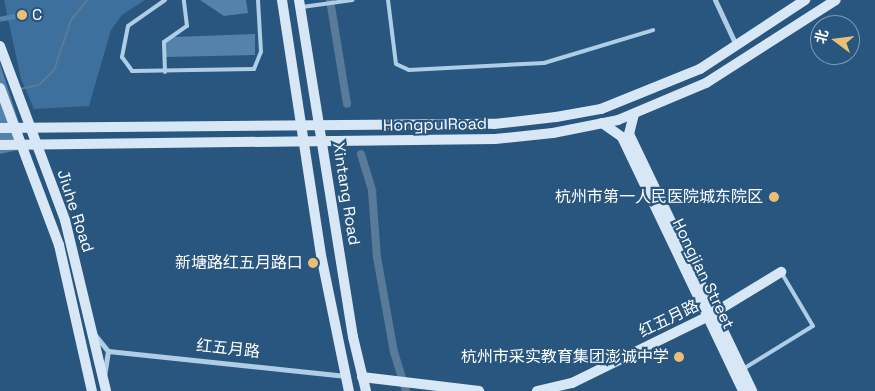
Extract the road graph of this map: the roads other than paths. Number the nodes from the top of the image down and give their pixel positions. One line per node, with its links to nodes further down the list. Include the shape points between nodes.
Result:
1 (165, 0): 14 (lane, via 128,26 122,57 132,71)
2 (184, 0): 14 (lane, via 187,26 164,42)
3 (258, 0): 14 (lane, via 261,52 254,68)
4 (282, 0): 18 (main road, Xintang Road)
5 (353, 0): 10 (lane)
6 (388, 0): 11 (lane, via 396,64 409,70 544,63)
7 (715, 0): 13 (street)
8 (805, 0): 13 (main road, Hongpu Road)
9 (836, 0): 16 (main road, Hongpu Road, via 706,83)
10 (300, 4): 19 (main road, Xintang Road)
11 (653, 30)
12 (0, 46): 20 (main road, Jiuhe Road)
13 (737, 46): 19 (main road, Hongpu Road, via 700,69 601,109 494,124)
14 (165, 72)
15 (0, 88): 22 (main road, Jiuhe Road)
16 (634, 114): 17 (main road, Hongpu Road); 29 (main road, Hongjian Street, via 629,134)
17 (602, 123): 23 (main road, Hongpu Road, via 495,139); 29 (main road, Hongjian Street, via 622,137)
18 (301, 124): 19 (main road, Hongpu Road); 20 (main road, Hongpu Road); 24 (main road, Xintang Road)
19 (321, 124): 23 (main road, Xintang Road)
20 (29, 127): 22 (main road, Hongpu Road); 26 (main road, Jiuhe Road)
21 (0, 128): 22 (main road, Hongpu Road)
22 (16, 128): 25 (main road, Jiuhe Road)
23 (323, 141): 24 (main road, Hongpu Road); 35 (main road, Xintang Road)
24 (306, 142): 26 (main road, Hongpu Road); 33 (main road, Xintang Road)
25 (23, 144): 26 (main road, Hongpu Road); 27 (main road, Hongpu Road); 36 (main road, Jiuhe Road, via 59,245)
26 (36, 144): 30 (main road, Jiuhe Road, via 65,220)
27 (0, 145)
28 (781, 272): 29 (main road, 红五月路); 32 (lane, via 813,326)
29 (711, 314): 32 (main road, Hongjian Street); 41 (main road, 红五月路, via 572,383); 42 (main road, Hongjian Street)
30 (93, 333): 31 (street); 34 (main road, Jiuhe Road)
31 (108, 352): 33 (street, 红五月路); 34 (street, via 110,362)
32 (743, 369): 43 (main road, Hongjian Street)
33 (344, 376): 38 (main road, Xintang Road)
34 (103, 377): 37 (main road, Jiuhe Road)
35 (362, 377): 39 (main road, Xintang Road); 40 (main road)
36 (92, 391)
37 (106, 391)
38 (349, 391)
39 (366, 391)
40 (479, 391)
41 (537, 391)
42 (743, 391)
43 (752, 391)

